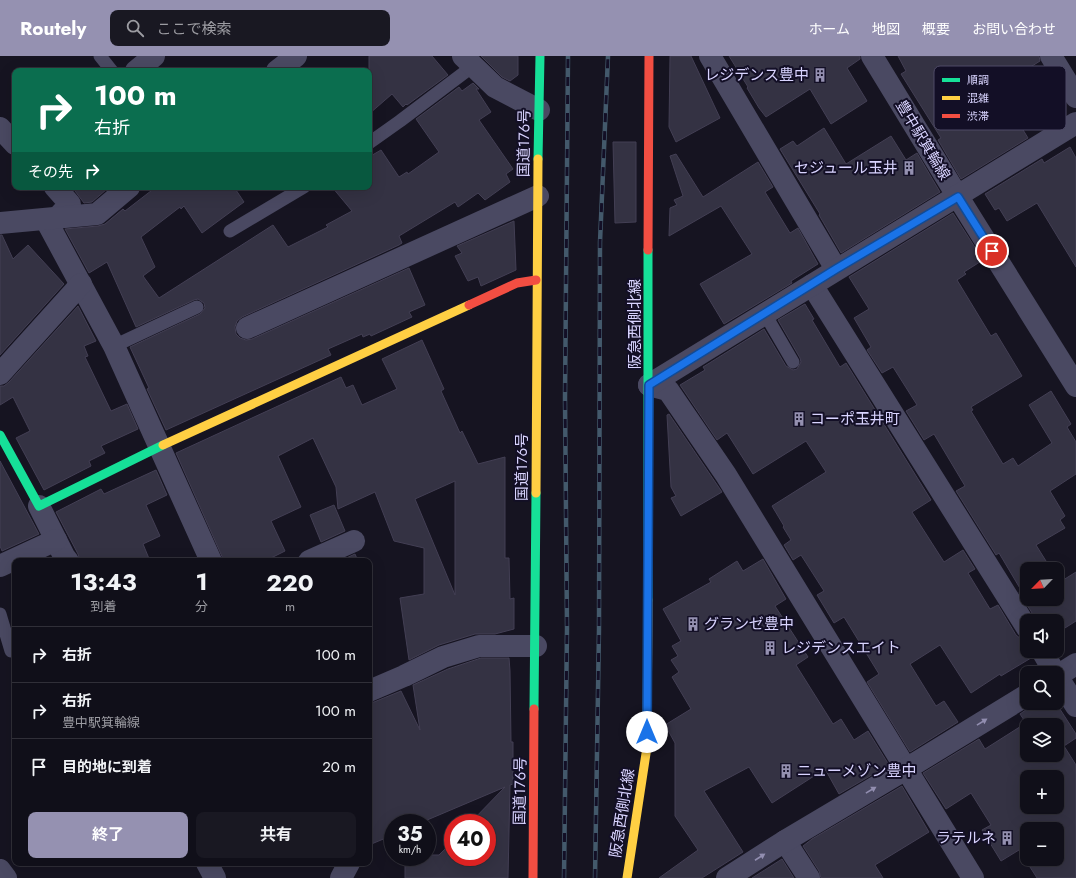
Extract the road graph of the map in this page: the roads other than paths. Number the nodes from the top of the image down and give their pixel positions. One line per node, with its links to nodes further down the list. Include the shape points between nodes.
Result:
1 (100, 56): 11 (lane)
2 (154, 56): 12 (street)
3 (296, 56): 13 (street)
4 (540, 56): 16 (main road, 国道176号)
5 (649, 56): 41 (main road, 阪急西側北線)
6 (710, 56): 31 (street)
7 (872, 56): 27 (street, 豊中駅箕輪線)
8 (1051, 56): 10 (street)
9 (468, 61): 16 (street, via 495,87); 22 (lane, via 400,121)
10 (1057, 66)
11 (110, 68)
12 (140, 68)
13 (281, 68)
14 (1066, 81): 15 (street)
15 (1076, 97)
16 (539, 110): 26 (main road, 国道176号)
17 (1076, 123): 19 (street)
18 (0, 128): 21 (street)
19 (1066, 129)
20 (1065, 130): 27 (street)
21 (12, 141)
22 (372, 141)
23 (58, 190): 28 (street, via 70,204)
24 (125, 190): 28 (street, via 97,214)
25 (299, 190): 30 (lane)
26 (538, 196): 32 (main road, 国道176号); 37 (street)
27 (958, 197): 31 (street); 42 (street, 豊中駅箕輪線)
28 (51, 219): 29 (street); 33 (street)
29 (0, 223)
30 (230, 231)
31 (836, 269): 34 (street)
32 (536, 280): 44 (main road, via 517,283); 56 (main road, 国道176号)
33 (81, 284): 38 (street); 40 (street)
34 (812, 285): 36 (street); 55 (street)
35 (197, 307): 38 (lane)
36 (765, 314): 39 (lane); 41 (street)
37 (247, 328)
38 (114, 346): 44 (street)
39 (793, 362)
40 (0, 374)
41 (649, 385): 64 (street, via 668,390 726,476); 73 (main road, 阪急西側北線, via 647,747)
42 (1076, 386)
43 (0, 435): 45 (main road)
44 (159, 447): 45 (main road); 50 (street)
45 (39, 506): 46 (street)
46 (56, 540): 48 (street); 49 (street)
47 (354, 541): 51 (street)
48 (17, 558)
49 (66, 558)
50 (210, 558)
51 (316, 558)
52 (12, 560): 53 (street)
53 (0, 566)
54 (0, 614): 57 (lane)
55 (1020, 617)
56 (536, 646): 61 (street, via 479,646 443,657); 72 (main road, 国道176号)
57 (11, 651)
58 (1076, 664): 59 (street)
59 (1064, 671)
60 (1064, 686): 63 (street)
61 (372, 690)
62 (1020, 698): 64 (street, one-way to 62)
63 (1076, 706)
64 (906, 769): 65 (street, one-way to 64); 76 (street)
65 (785, 841): 74 (street, one-way to 65); 75 (street)
66 (209, 866): 70 (street)
67 (347, 866): 71 (street)
68 (0, 870): 69 (street)
69 (6, 878)
70 (215, 878)
71 (341, 878)
72 (533, 878)
73 (627, 878)
74 (727, 878)
75 (809, 878)
76 (973, 878)

